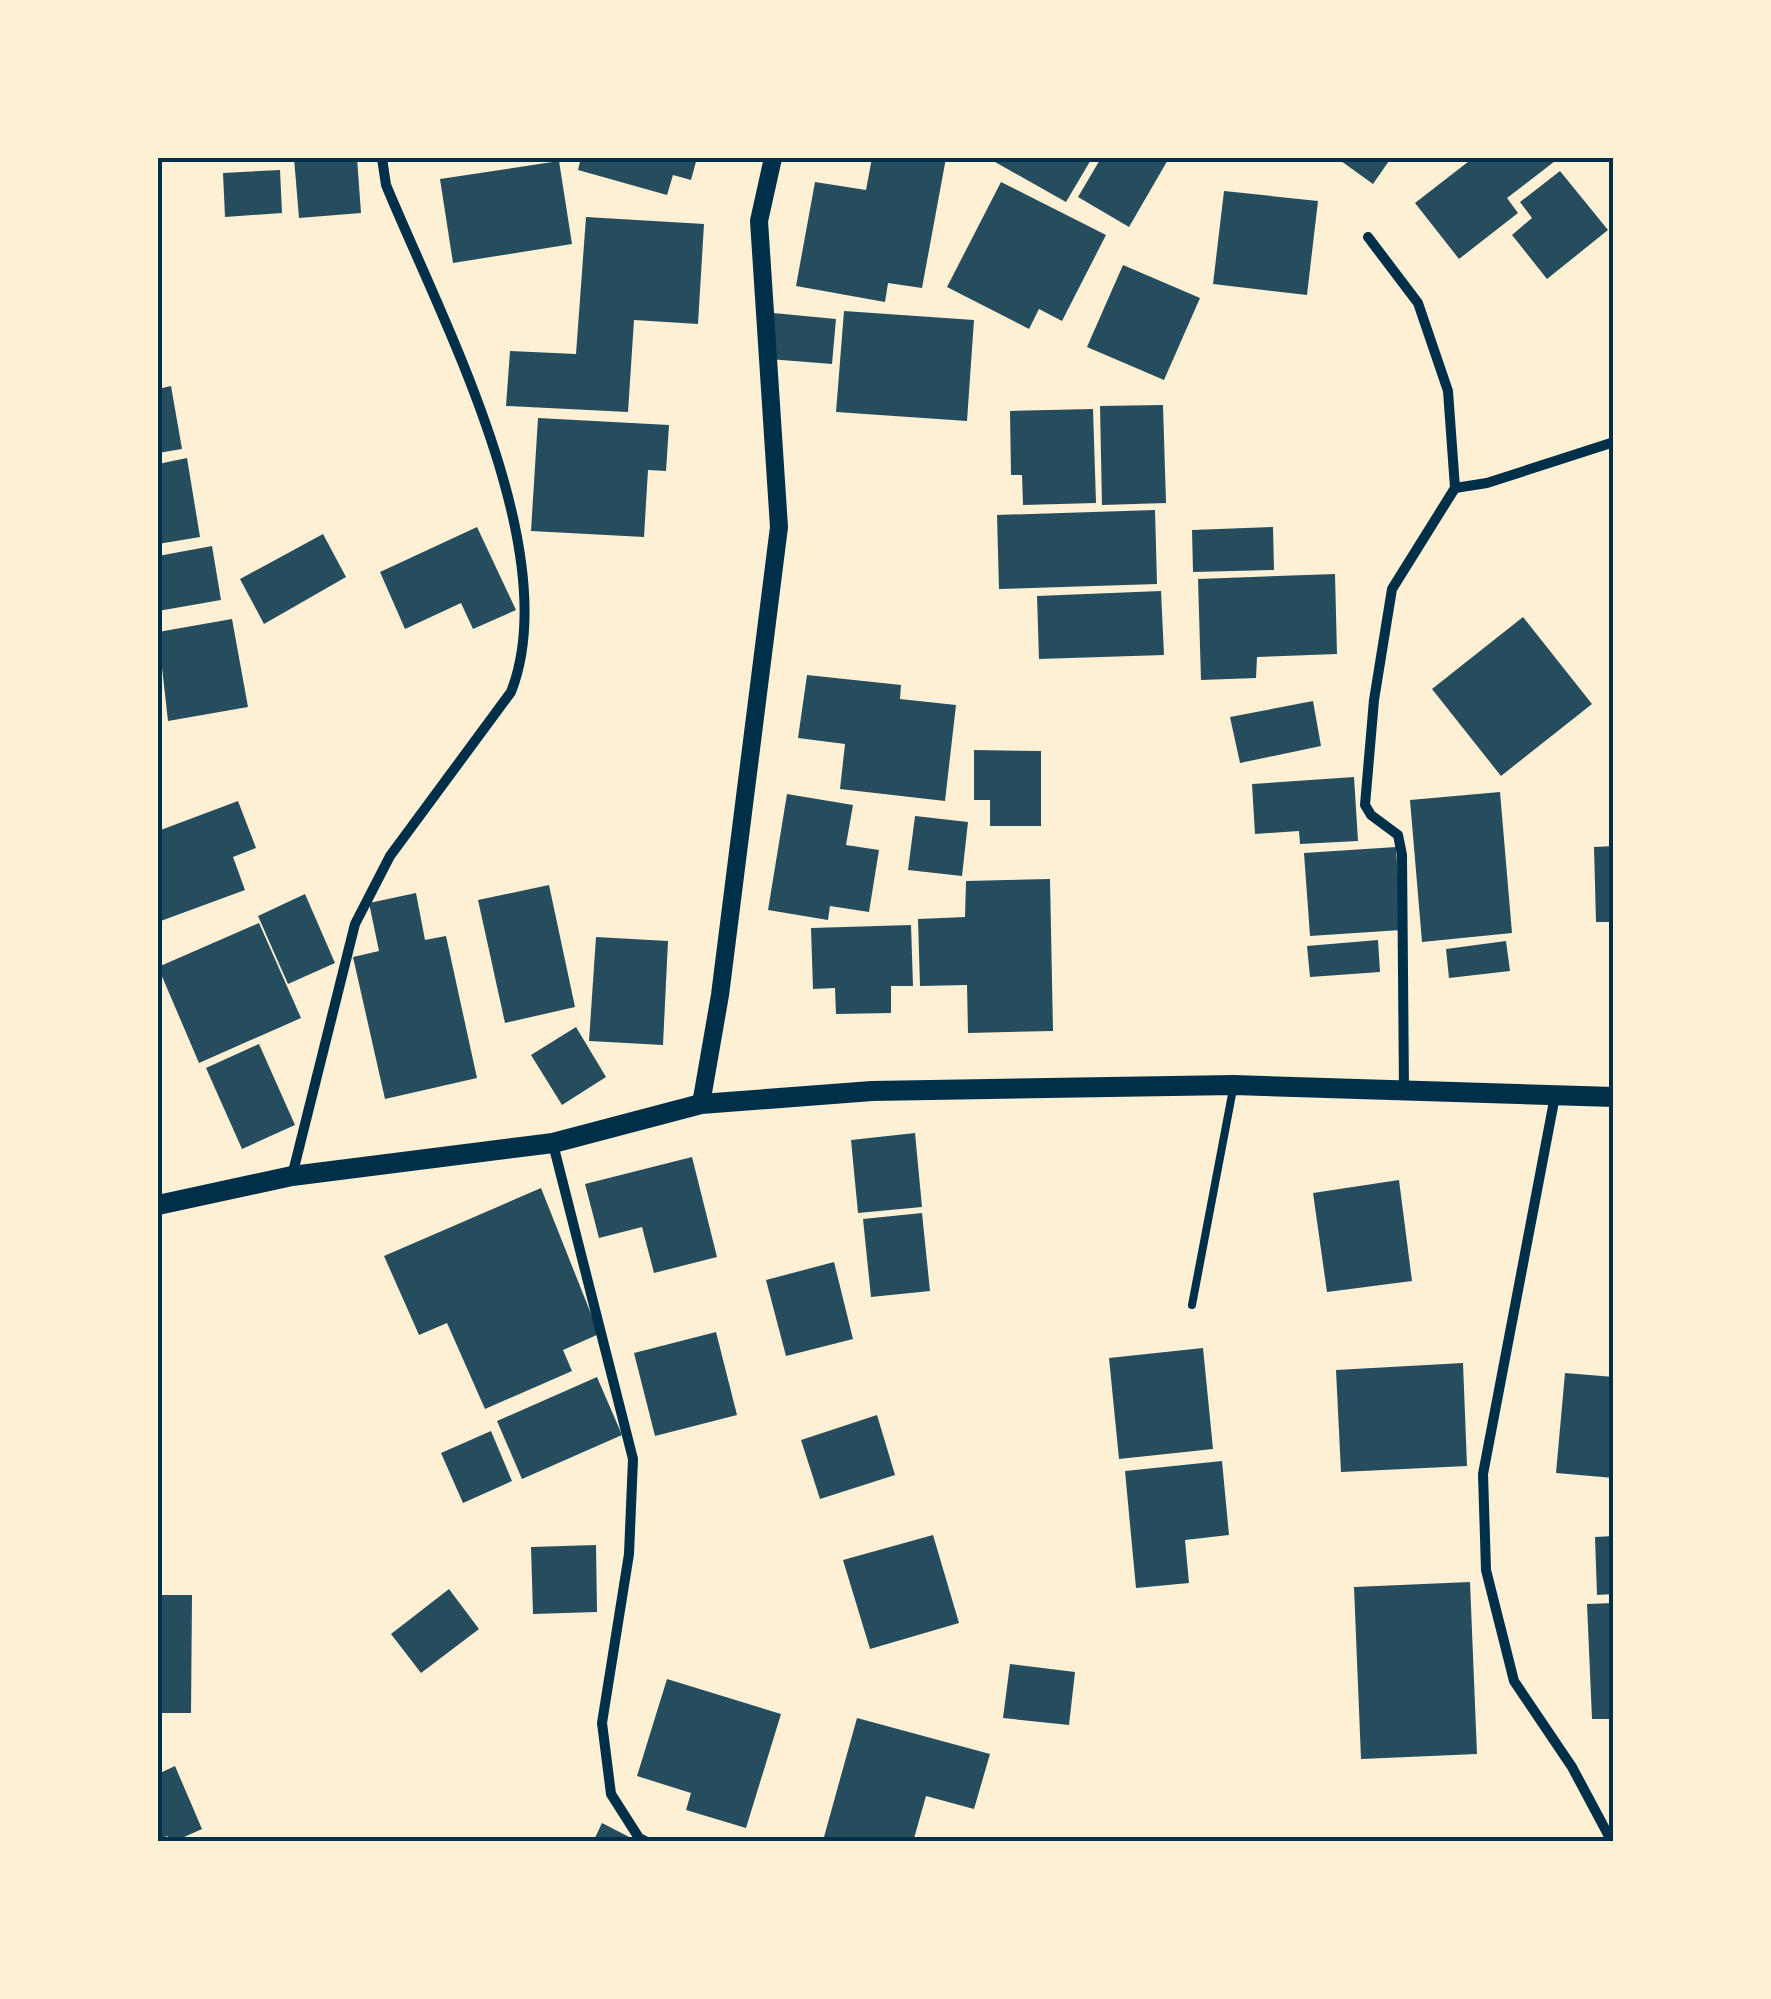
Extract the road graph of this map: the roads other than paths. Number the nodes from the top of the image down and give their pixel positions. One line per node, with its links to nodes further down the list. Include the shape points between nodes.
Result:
1 (382, 158): 12 (street, via 386,185 504,472 524,572 521,668 511,692 390,856 355,924)
2 (773, 158): 10 (street, via 759,222 779,527)
3 (1368, 237): 5 (street, via 1418,303 1448,391)
4 (1614, 442): 5 (street)
5 (1455, 488): 7 (street, via 1392,588 1364,805 1398,835 1402,856)
6 (1234, 1085): 7 (main road); 10 (main road, via 872,1091); 14 (lane)
7 (1404, 1090): 8 (main road)
8 (1555, 1095): 9 (main road); 16 (street, via 1483,1474 1486,1570 1514,1681)
9 (1614, 1096)
10 (701, 1104): 11 (main road)
11 (553, 1143): 12 (main road); 15 (street, via 633,1459 630,1554 602,1722 611,1794)
12 (292, 1176): 13 (main road)
13 (158, 1205)
14 (1192, 1304)
15 (647, 1842)
16 (1612, 1842)

